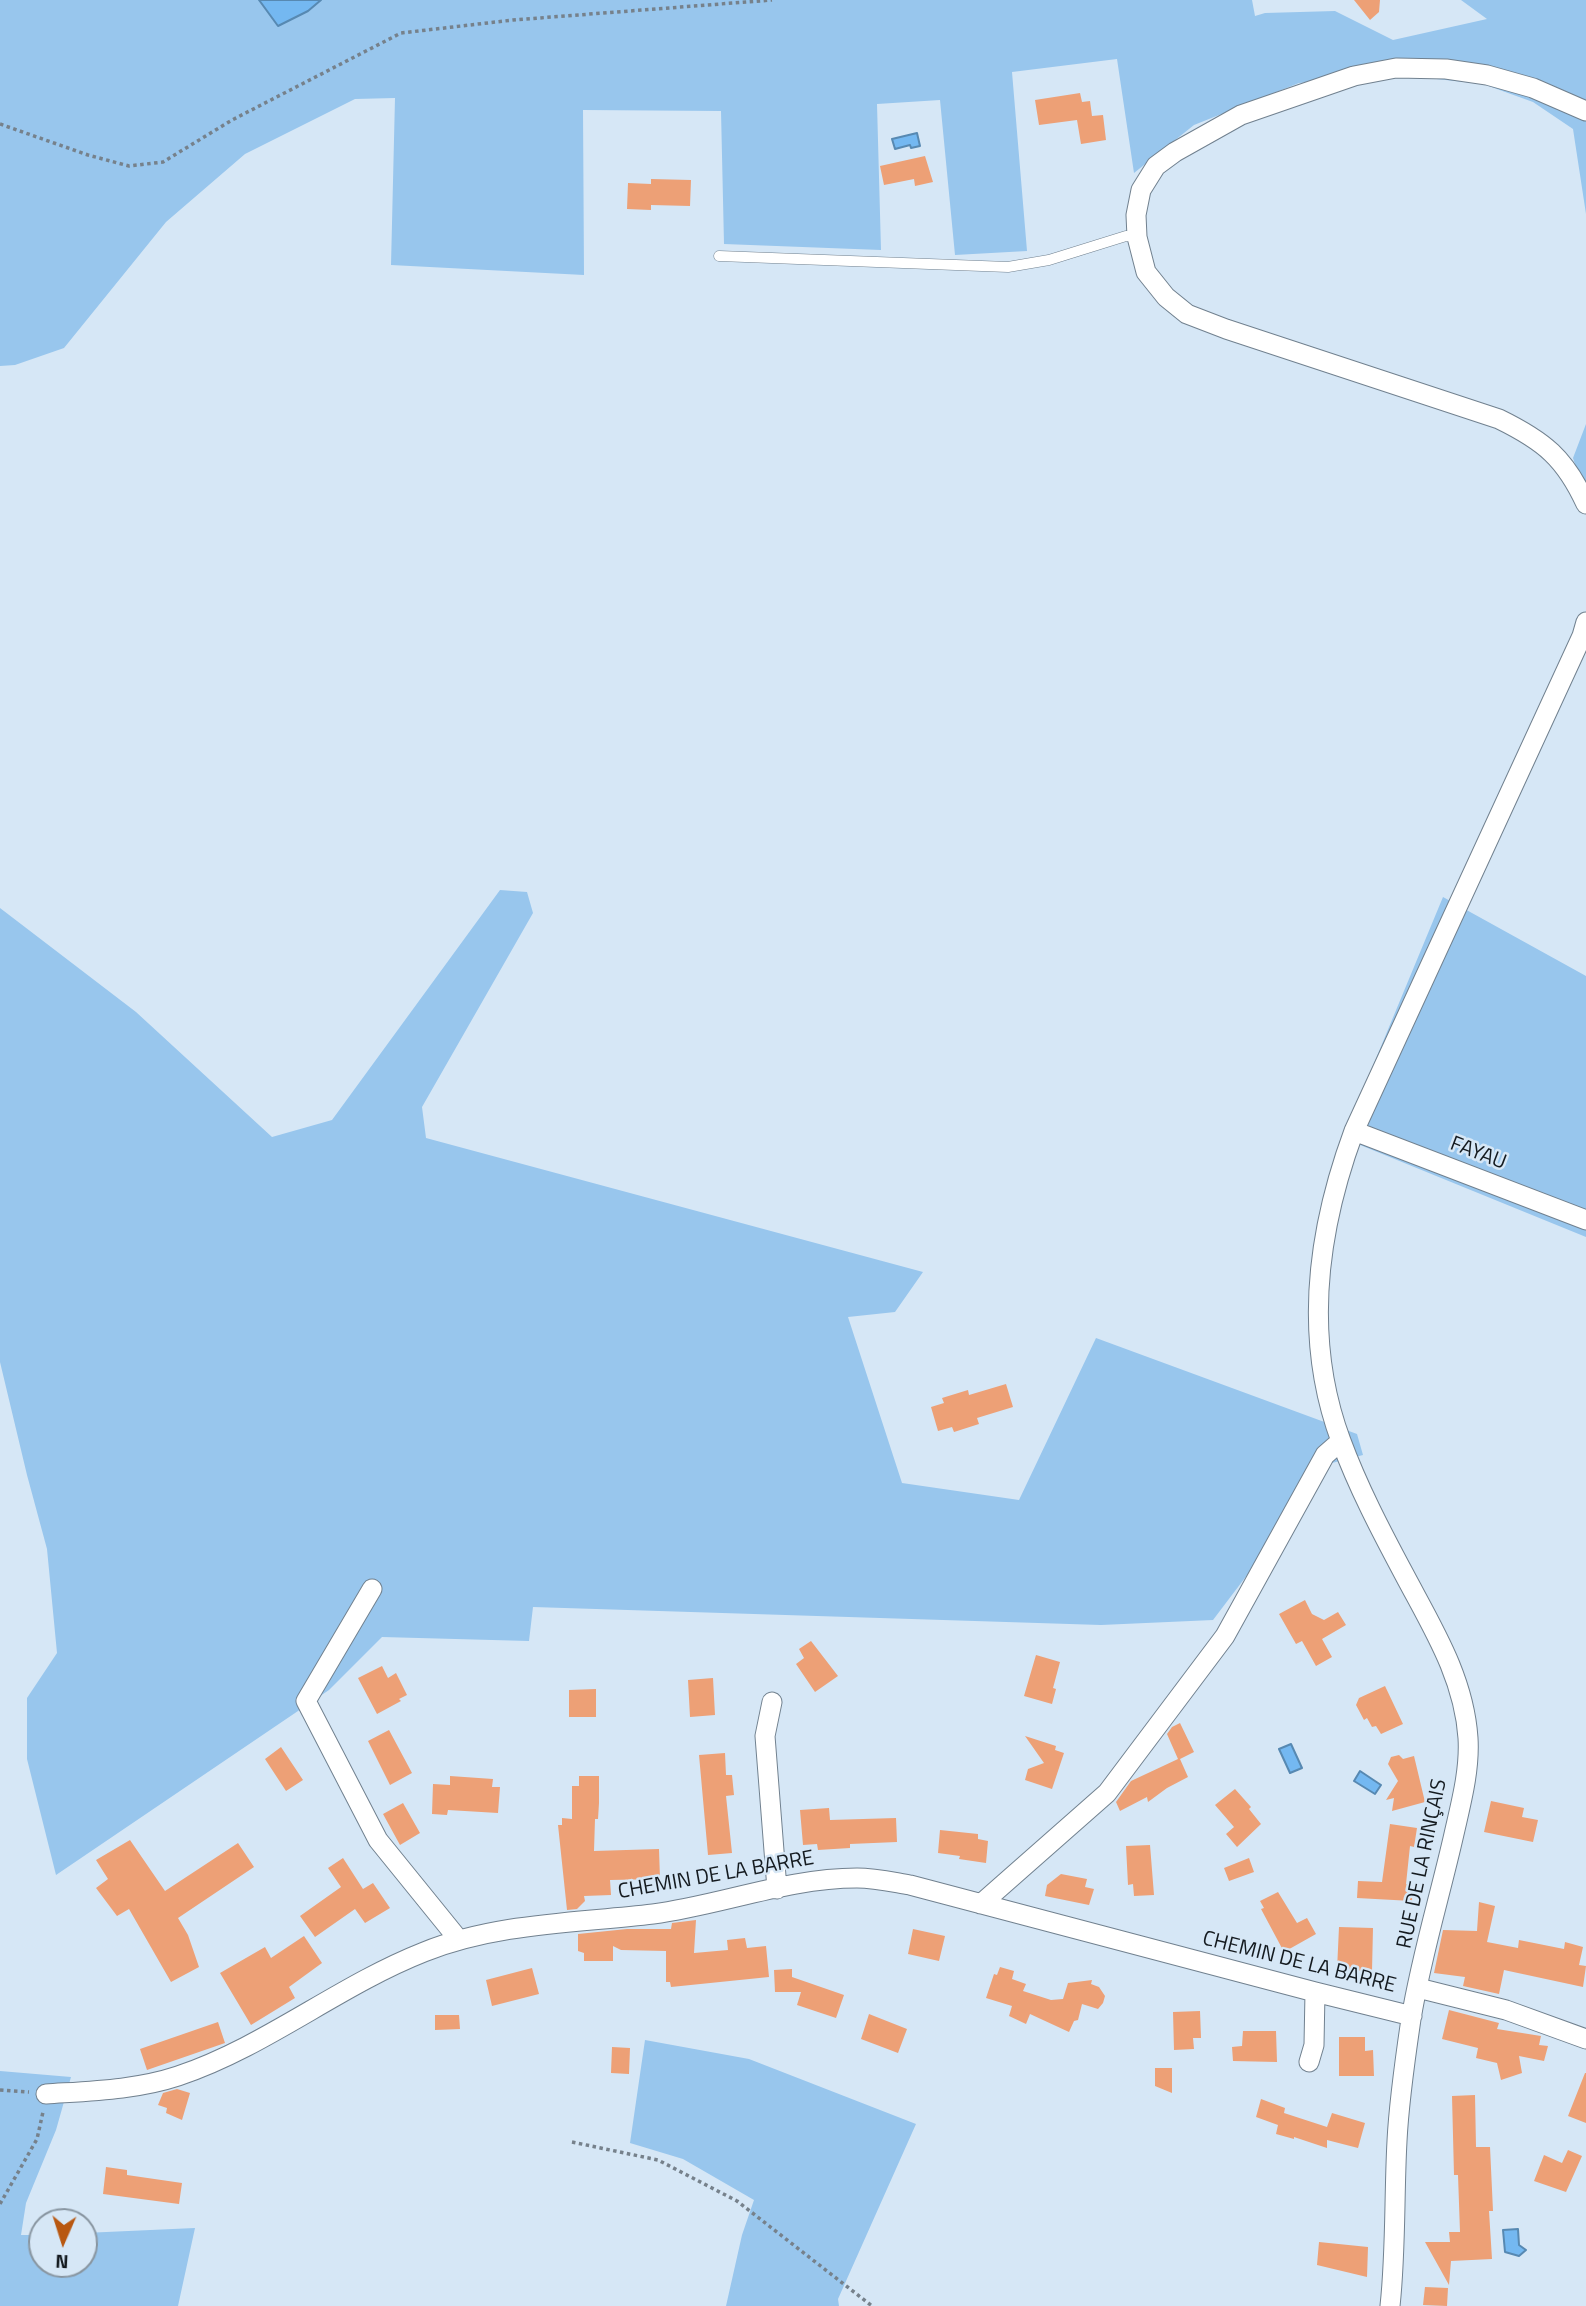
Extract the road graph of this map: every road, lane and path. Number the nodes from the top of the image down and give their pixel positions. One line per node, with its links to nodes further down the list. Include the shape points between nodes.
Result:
1 (772, 0): 3 (path, via 401,33 232,120 163,162 129,166)
2 (1586, 111): 4 (street, via 1487,75 1396,68 1354,76 1241,115 1156,166 1141,190)
3 (0, 124)
4 (1137, 237): 5 (lane, via 1008,267); 6 (street, via 1146,272 1187,314 1529,433 1573,476)
5 (719, 256)
6 (1586, 504)
7 (1586, 622): 8 (street, RUE DE LA RINÇAIS)
8 (1353, 1130): 9 (street, FAYAU); 10 (street, RUE DE LA RINÇAIS, via 1329,1209 1317,1304 1324,1377)
9 (1586, 1220)
10 (1341, 1441): 14 (street, via 1325,1455 1225,1636 1107,1793); 16 (street, RUE DE LA RINÇAIS, via 1370,1507 1440,1638 1466,1715 1467,1765)
11 (372, 1589): 15 (street, via 306,1701 378,1840)
12 (772, 1702): 13 (street, via 765,1735)
13 (777, 1889): 14 (street, CHEMIN DE LA BARRE, via 857,1878 910,1885); 15 (street, CHEMIN DE LA BARRE, via 654,1914 580,1920)
14 (981, 1904): 17 (street, CHEMIN DE LA BARRE)
15 (459, 1940): 22 (street, CHEMIN DE LA BARRE, via 371,1974 251,2044 178,2076 100,2091)
16 (1418, 1988): 18 (street, RUE DE LA RINÇAIS); 19 (street, via 1506,2010)
17 (1315, 1992): 18 (street, CHEMIN DE LA BARRE); 20 (street, via 1314,2045)
18 (1412, 2015): 26 (street, RUE DE LA RINÇAIS, via 1401,2090)
19 (1586, 2039)
20 (1309, 2062)
21 (0, 2090): 22 (path)
22 (46, 2094): 24 (path, via 37,2139)
23 (572, 2142): 25 (path, via 658,2160 737,2202)
24 (0, 2204)
25 (872, 2306)
26 (1390, 2306)

